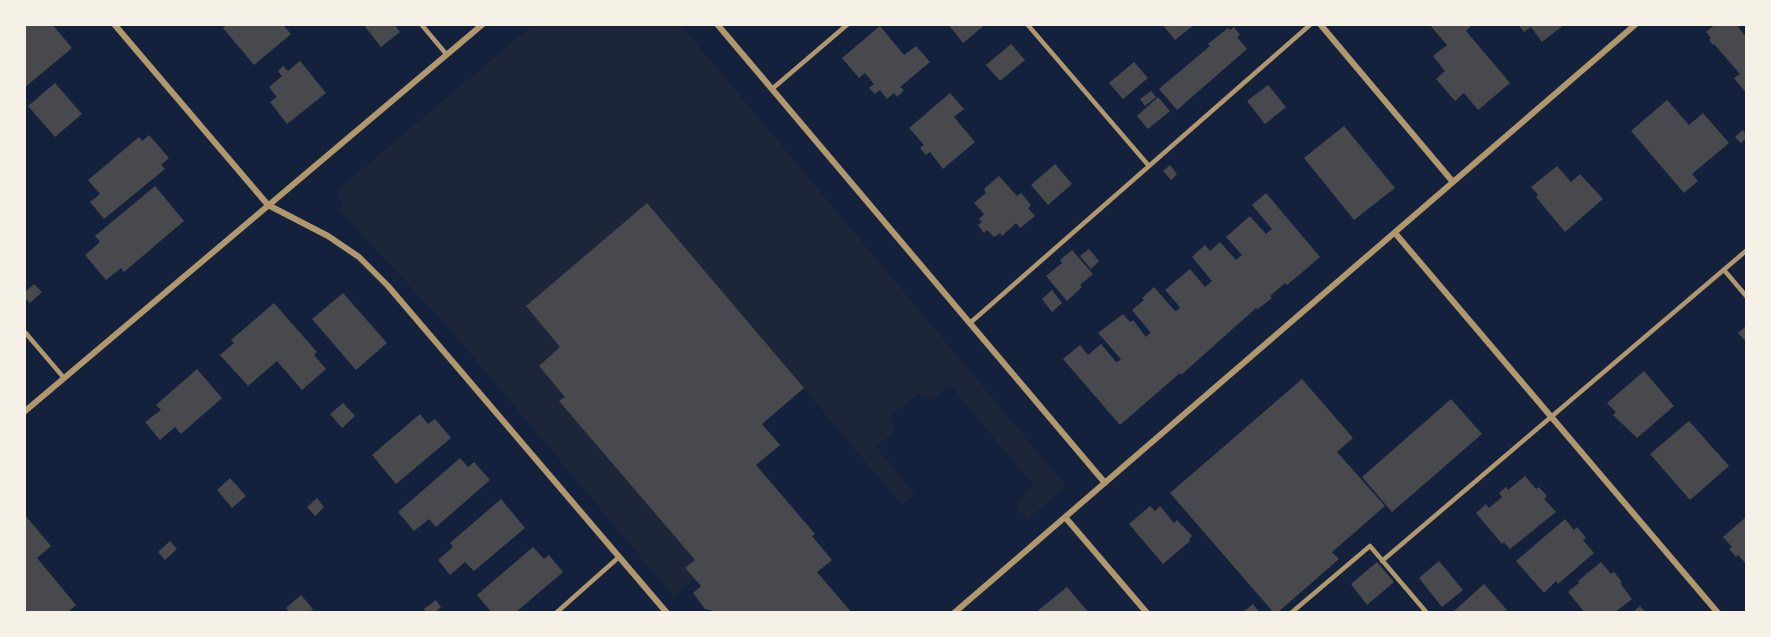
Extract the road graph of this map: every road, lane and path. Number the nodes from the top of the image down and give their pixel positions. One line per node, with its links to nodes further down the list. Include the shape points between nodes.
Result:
1 (114, 24): 14 (street)
2 (421, 24): 10 (lane)
3 (483, 24): 10 (street)
4 (717, 24): 11 (street)
5 (848, 24): 11 (lane)
6 (1027, 24): 12 (lane)
7 (1311, 24): 12 (lane)
8 (1320, 24): 13 (street)
9 (1636, 24): 13 (street)
10 (447, 55): 14 (street)
11 (772, 89): 19 (street)
12 (1149, 166): 19 (lane)
13 (1453, 182): 15 (street)
14 (268, 205): 21 (street); 26 (street, via 328,236 388,286)
15 (1395, 233): 23 (street); 24 (street)
16 (1747, 250): 17 (lane)
17 (1724, 270): 18 (lane); 23 (lane)
18 (1747, 297)
19 (970, 323): 24 (street)
20 (24, 331): 21 (lane)
21 (64, 378): 22 (street)
22 (24, 412)
23 (1551, 417): 27 (lane); 34 (street)
24 (1105, 483): 25 (street)
25 (1065, 518): 30 (street); 31 (street)
26 (619, 556): 28 (lane); 29 (street)
27 (1382, 561): 32 (lane, via 1370,546); 33 (lane)
28 (556, 613)
29 (667, 613)
30 (954, 613)
31 (1147, 613)
32 (1291, 613)
33 (1427, 613)
34 (1718, 613)

